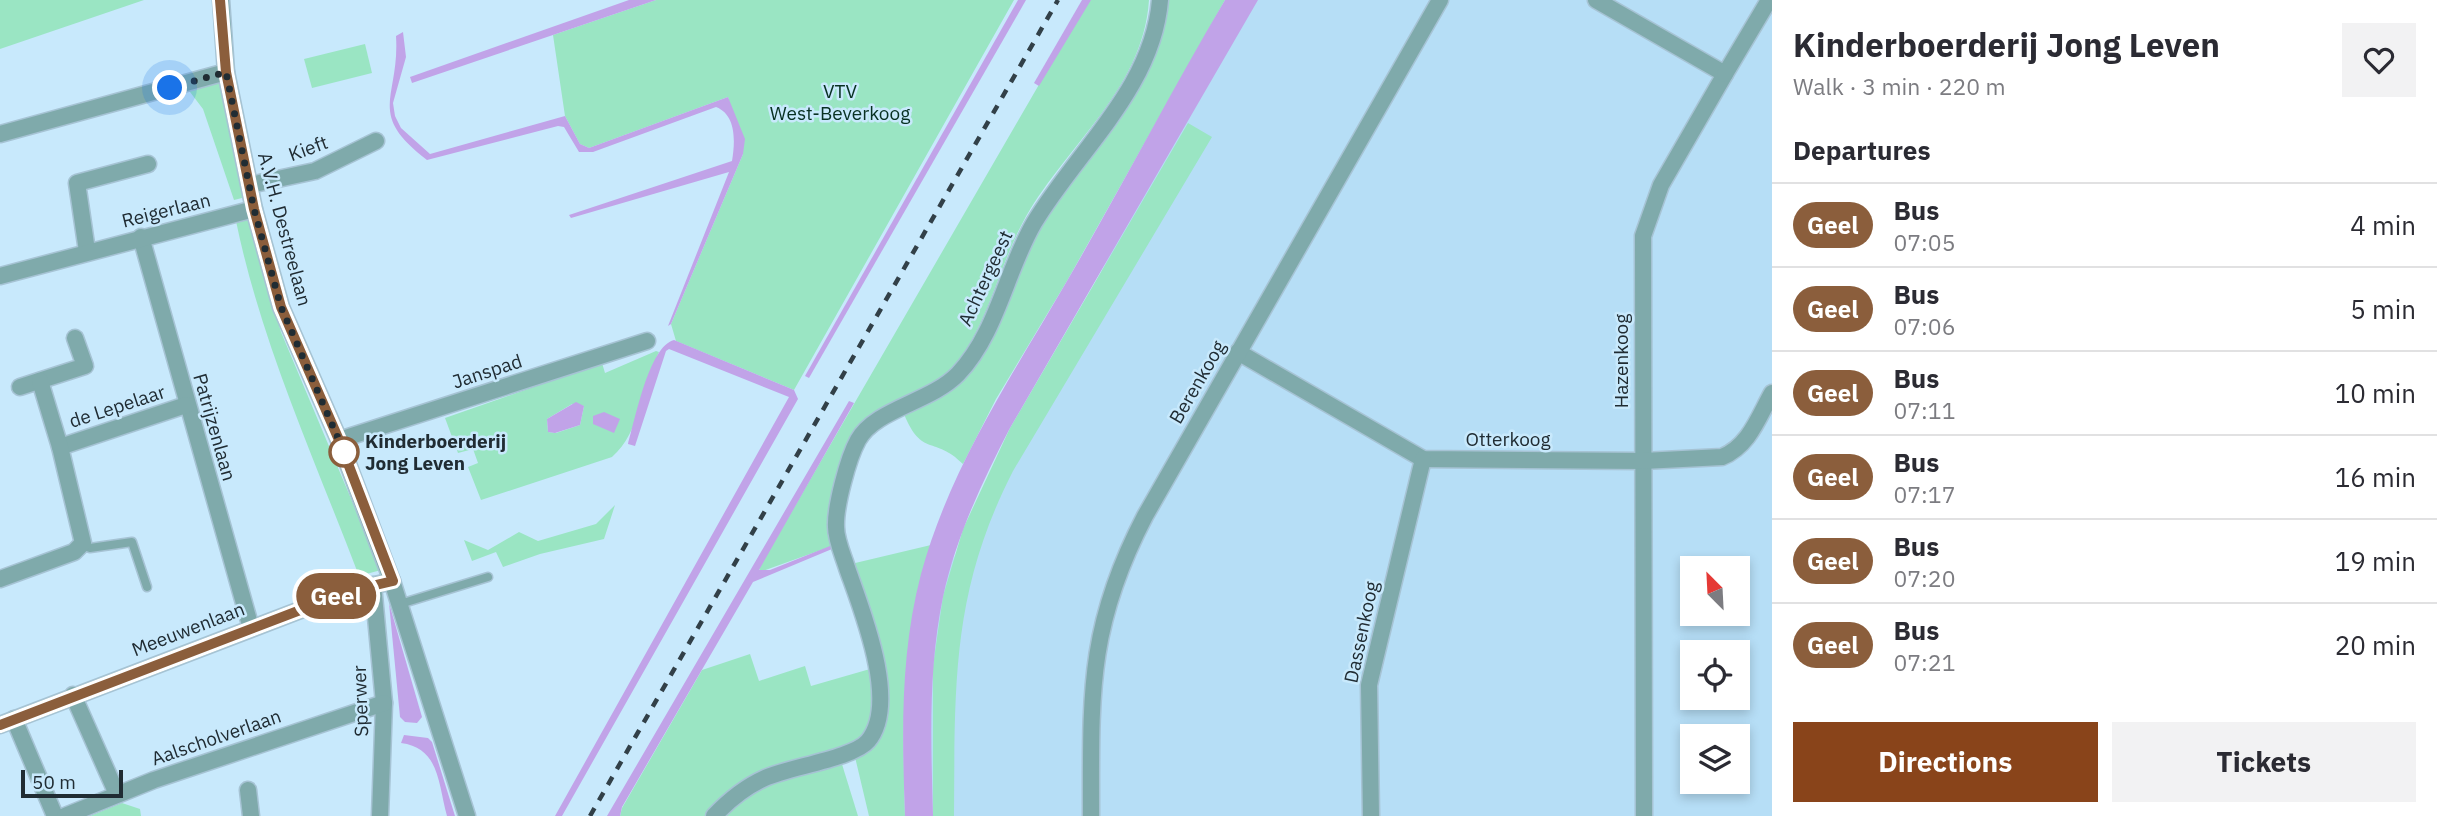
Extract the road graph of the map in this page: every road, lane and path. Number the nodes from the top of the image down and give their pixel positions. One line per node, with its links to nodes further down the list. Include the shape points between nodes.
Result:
1 (220, 0): 6 (street, A.V.H. Destreelaan)
2 (1160, 0): 45 (street, Achtergeest, via 1151,44 1126,93 1034,223 990,324 960,372 924,399 869,426 853,450 836,527 876,660 880,698 873,733 856,750 764,778 736,794)
3 (1440, 0): 18 (street, Berenkoog)
4 (1596, 0): 7 (street)
5 (1769, 0): 7 (street, Hazenkoog)
6 (226, 72): 8 (street); 11 (street, A.V.H. Destreelaan)
7 (1725, 74): 26 (street, Hazenkoog, via 1661,185 1643,236)
8 (0, 134)
9 (376, 141): 11 (street, Kieft, via 315,171)
10 (148, 163): 14 (street, via 77,183)
11 (250, 186): 12 (street, A.V.H. Destreelaan)
12 (254, 209): 13 (street, Reigerlaan); 23 (street, A.V.H. Destreelaan, via 281,307)
13 (141, 237): 14 (street, Reigerlaan); 22 (street, Patrijzenlaan)
14 (87, 251): 15 (street, Reigerlaan)
15 (0, 276)
16 (75, 338): 19 (street, via 85,366)
17 (647, 341): 23 (street, Janspad)
18 (1238, 352): 25 (street, Otterkoog); 46 (street, Berenkoog, via 1144,516 1110,592 1091,687)
19 (40, 381): 20 (street); 24 (street, de Lepelaar)
20 (20, 387)
21 (1772, 393): 26 (street, Otterkoog, via 1746,440 1733,453)
22 (186, 405): 24 (street, de Lepelaar); 34 (street, Patrijzenlaan)
23 (339, 440): 30 (street, A.V.H. Destreelaan)
24 (60, 447): 27 (street, de Lepelaar)
25 (1423, 459): 26 (street, Otterkoog); 47 (street, Dassenkoog, via 1369,685)
26 (1643, 461): 48 (street, Hazenkoog)
27 (81, 545): 28 (street, via 75,552); 32 (lane, via 90,548 132,542)
28 (1, 574)
29 (488, 577): 33 (lane)
30 (393, 581): 31 (street, Meeuwenlaan); 33 (street, A.V.H. Destreelaan)
31 (373, 585): 34 (street, Meeuwenlaan); 36 (street, Sperwer)
32 (147, 587)
33 (400, 604): 44 (street, A.V.H. Destreelaan)
34 (251, 628): 35 (street, Meeuwenlaan)
35 (73, 695): 37 (street, Meeuwenlaan); 39 (street)
36 (384, 703): 39 (street, Aalscholverlaan); 43 (street, Sperwer)
37 (7, 722): 40 (street)
38 (248, 790): 42 (street)
39 (117, 794): 41 (street, Aalscholverlaan)
40 (55, 816)
41 (65, 816)
42 (251, 816)
43 (380, 816)
44 (467, 816)
45 (715, 816)
46 (1091, 816)
47 (1371, 816)
48 (1644, 816)

